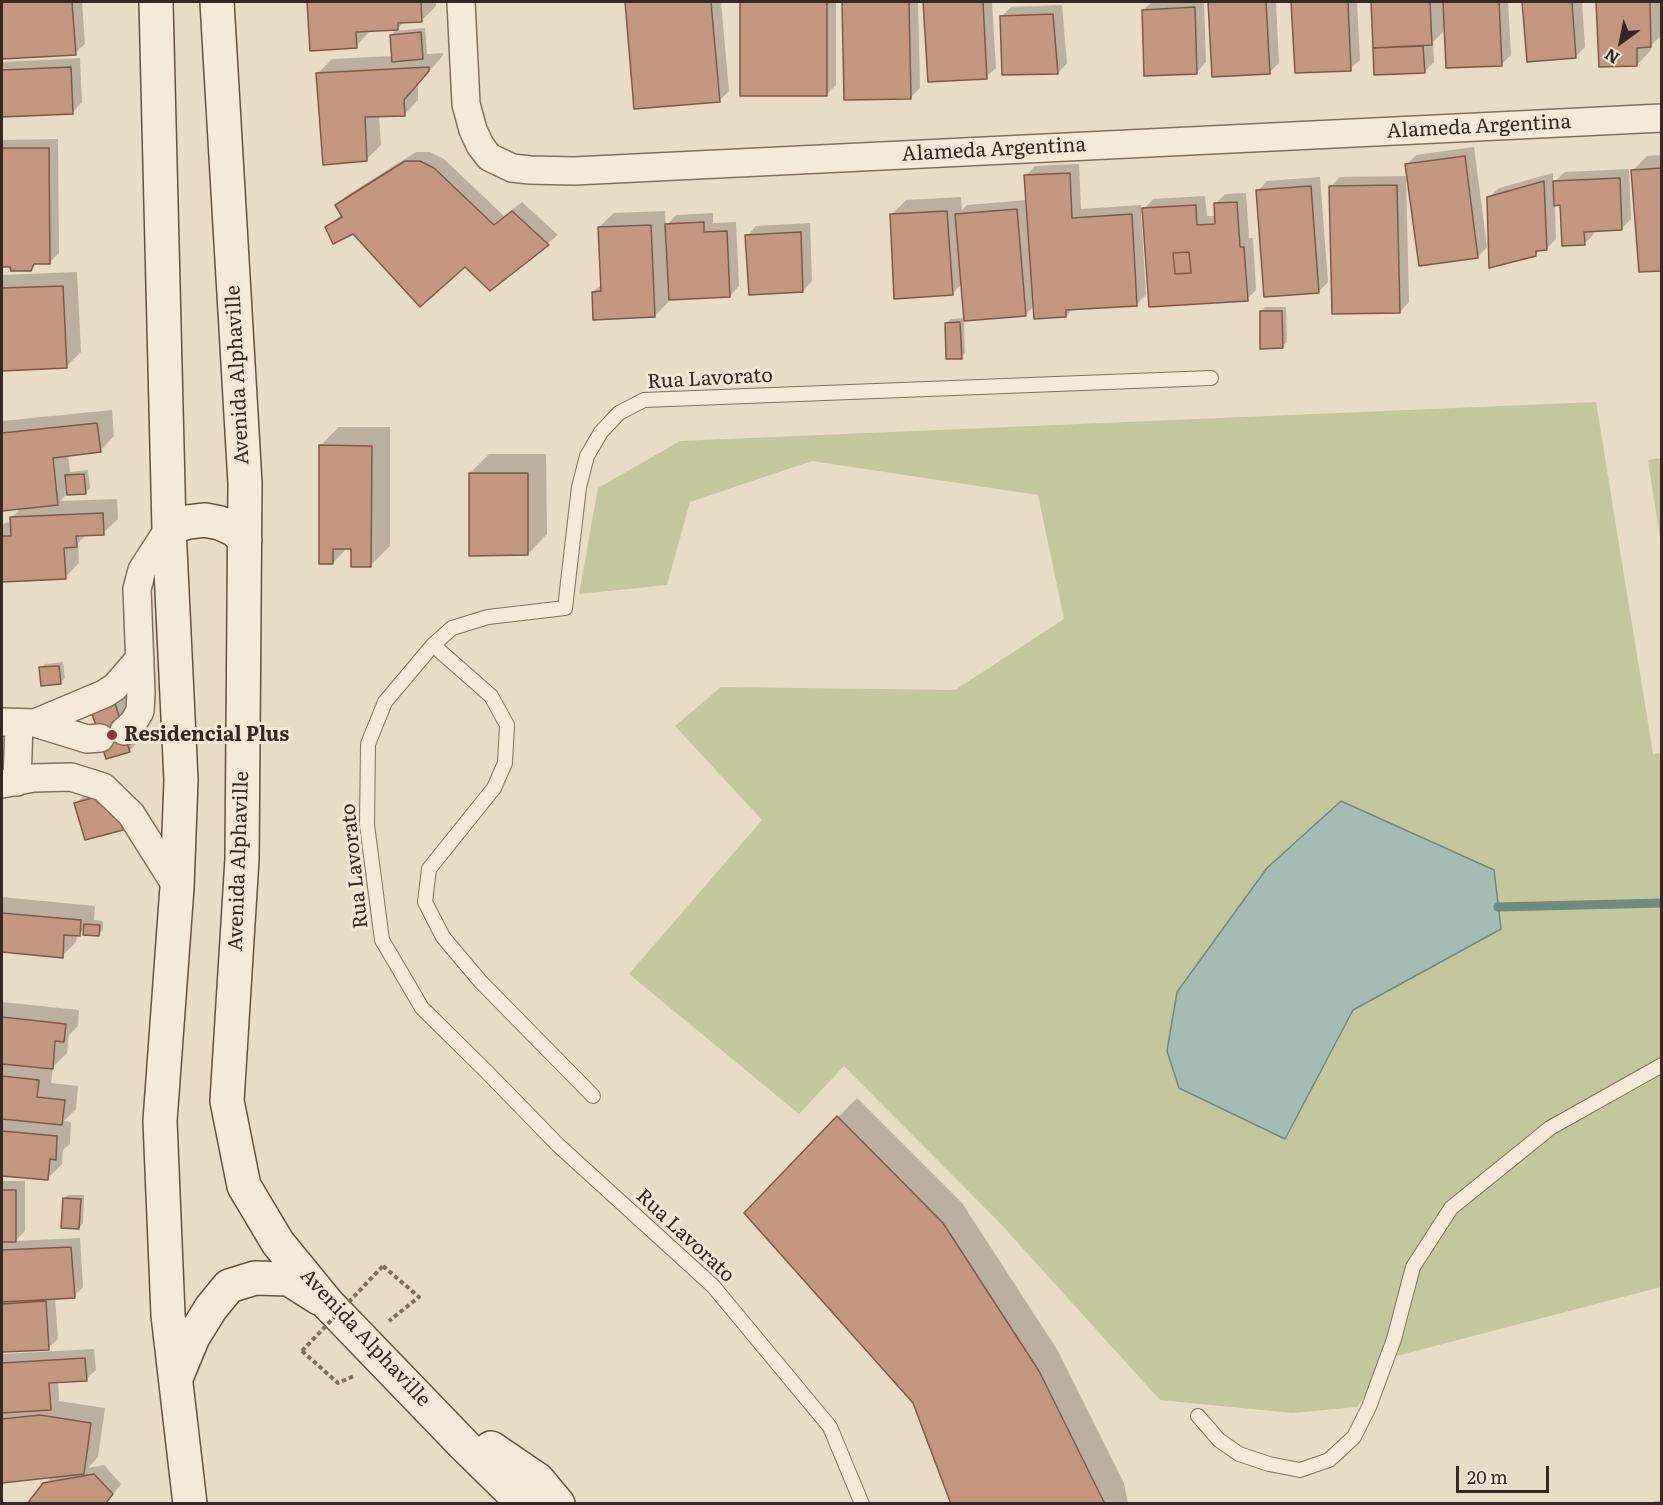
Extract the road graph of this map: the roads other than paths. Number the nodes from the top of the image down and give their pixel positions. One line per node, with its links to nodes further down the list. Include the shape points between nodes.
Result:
1 (156, 2): 6 (main road)
2 (217, 2): 7 (main road, Avenida Alphaville)
3 (461, 2): 4 (street, Alameda Argentina, via 466,105 473,130 489,157 512,168 530,170 574,171)
4 (1662, 118)
5 (1211, 378): 8 (lane, Rua Lavorato, via 644,400 619,413 601,432 587,456 579,487 565,608 488,617 452,628)
6 (169, 528): 7 (main road, via 212,521 235,530); 9 (street, via 142,570 137,589); 12 (main road, via 181,780)
7 (245, 540): 15 (main road, Avenida Alphaville, via 242,859 227,1101 244,1186 278,1243)
8 (434, 645): 14 (lane, via 491,696 507,724 505,763 494,788 429,869 424,902 443,937 480,981); 22 (lane, Rua Lavorato, via 385,702 368,744 367,825 382,940 422,1008 558,1145 713,1286 830,1427)
9 (140, 658): 10 (street, via 104,694); 10 (street, via 140,711 133,723 112,735 87,739)
10 (18, 723): 11 (street)
11 (9, 783): 12 (street, via 71,777 103,787 131,814)
12 (177, 888): 16 (main road, via 160,1121 168,1315)
13 (1662, 1065): 18 (lane, via 1550,1128 1451,1208 1413,1266 1394,1339 1369,1407 1354,1437 1329,1460 1300,1470 1239,1454 1219,1440)
14 (593, 1096)
15 (328, 1304): 16 (main road, via 289,1280 255,1278 229,1286 193,1337); 17 (main road, Avenida Alphaville)
16 (175, 1380): 20 (main road)
17 (420, 1398): 19 (main road, Avenida Alphaville); 21 (main road, via 537,1480)
18 (1198, 1416)
19 (522, 1502)
20 (190, 1503)
21 (558, 1503)
22 (862, 1503)

